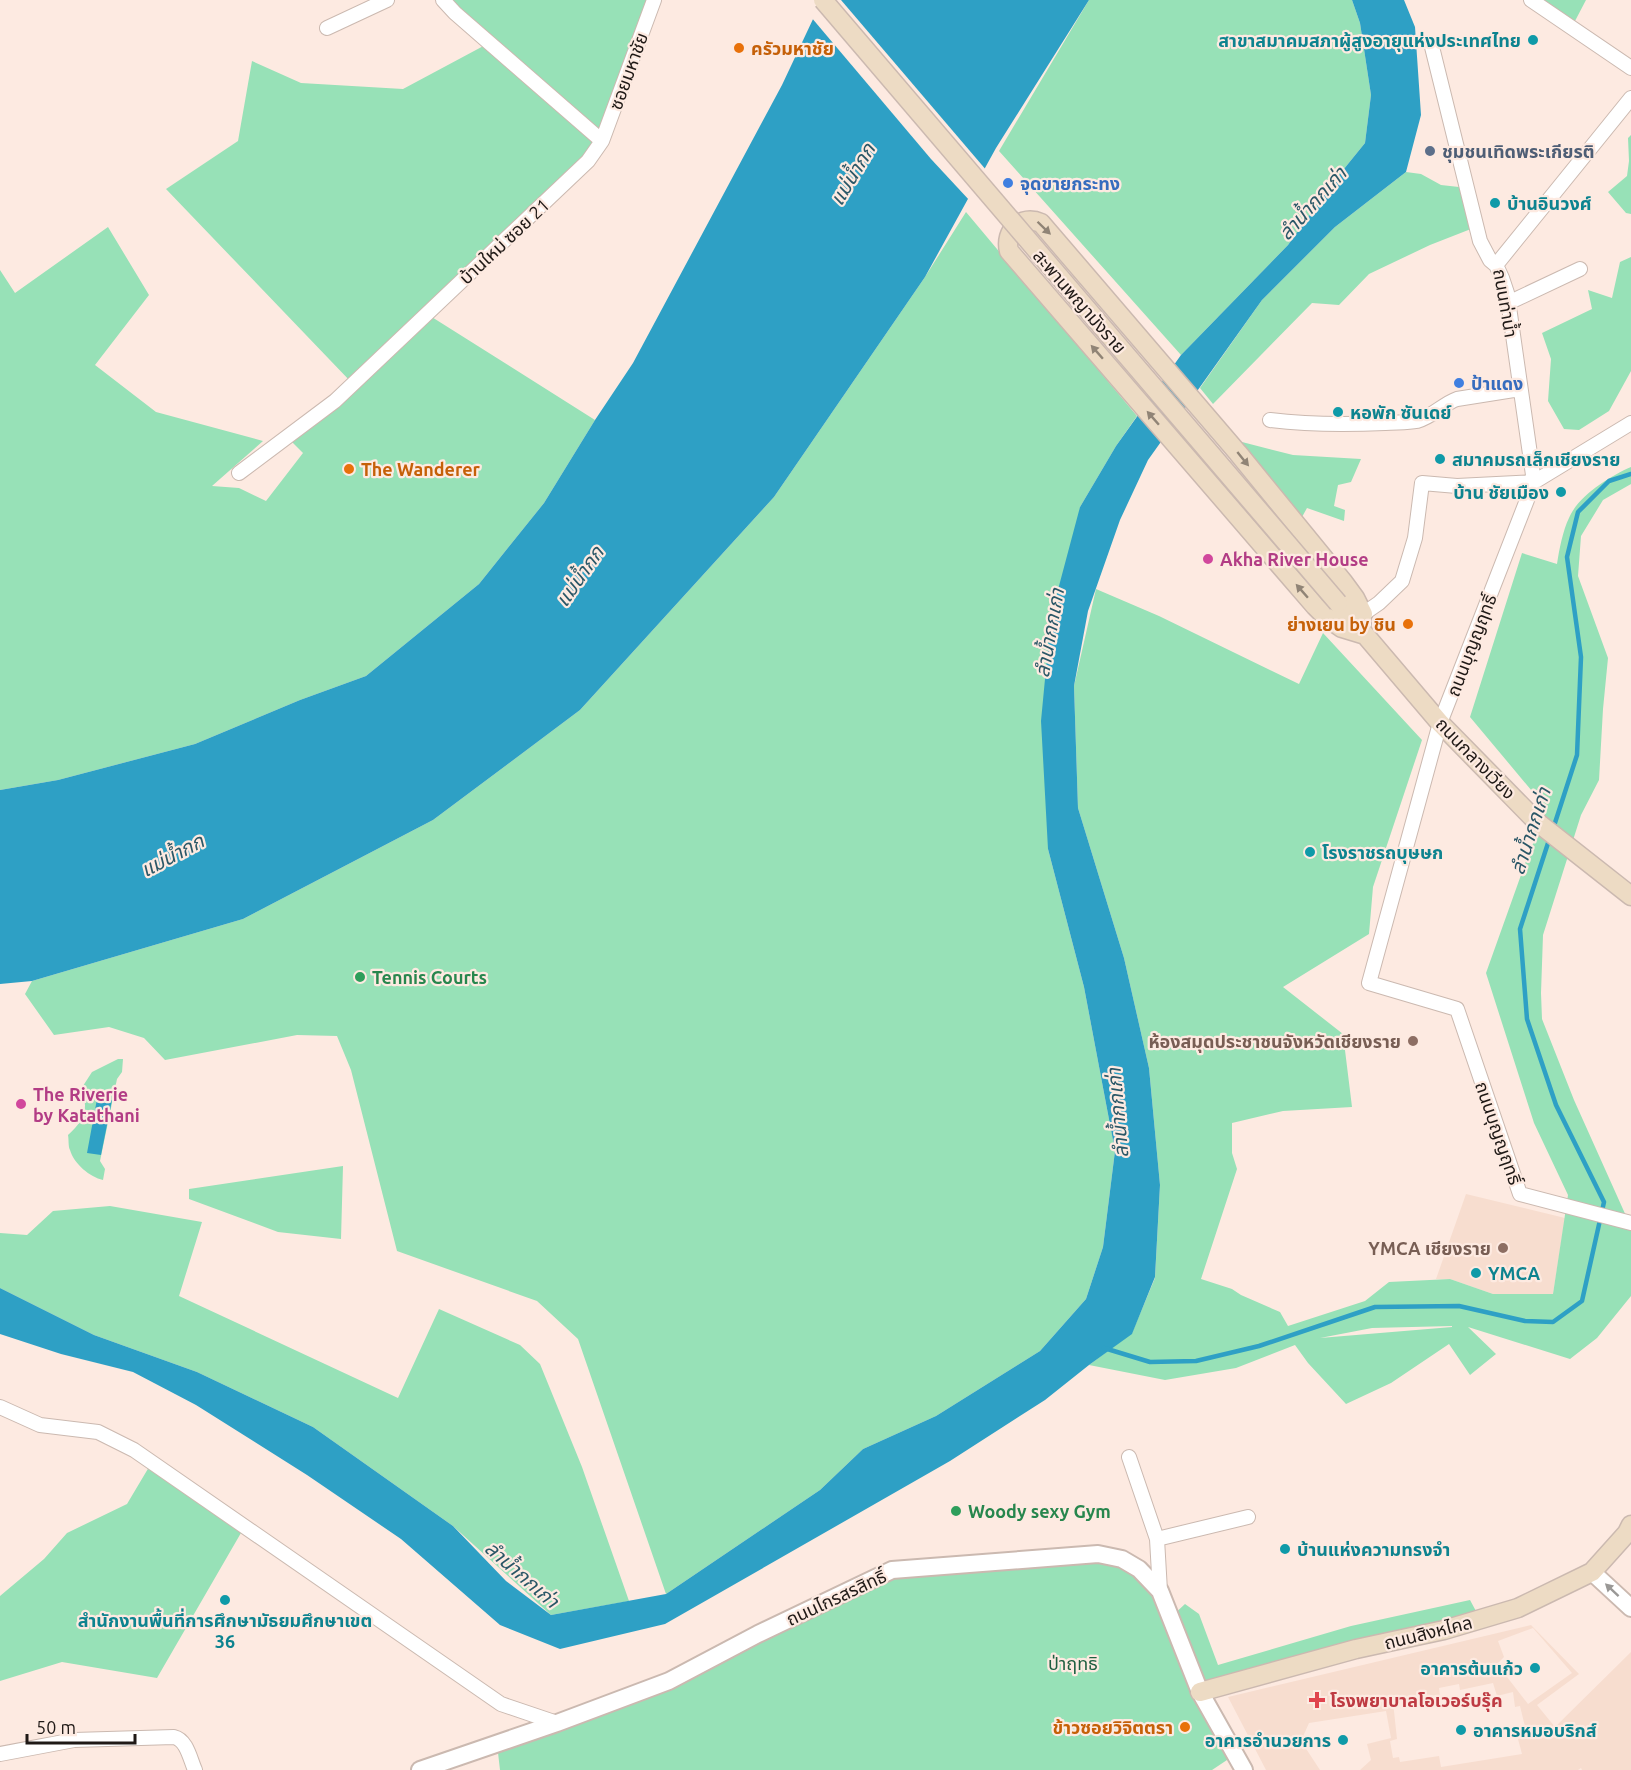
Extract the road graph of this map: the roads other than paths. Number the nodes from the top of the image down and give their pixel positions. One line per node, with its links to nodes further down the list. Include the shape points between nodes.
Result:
1 (387, 0): 6 (street)
2 (443, 0): 10 (street)
3 (654, 0): 10 (street, ซอยมหาชัย)
4 (823, 0): 19 (main road, สะพานพญามังราย, bridge)
5 (1532, 0): 8 (street)
6 (327, 28)
7 (1432, 47): 11 (street, via 1480,241)
8 (1631, 68)
9 (1631, 98): 11 (street, ถนนท่าน้ำ)
10 (602, 141): 17 (street, บ้านใหม่ ซอย 21, via 588,162 335,401)
11 (1496, 265): 13 (street, ถนนท่าน้ำ)
12 (1580, 269): 13 (street)
13 (1508, 303): 14 (street, ถนนท่าน้ำ)
14 (1520, 389): 15 (street, via 1457,399 1416,421 1305,425); 18 (street, ถนนท่าน้ำ)
15 (1270, 420)
16 (1631, 423): 18 (street)
17 (239, 473)
18 (1534, 482): 20 (street, via 1457,486 1422,483 1415,538 1402,581); 22 (street, ถนนบุญญฤทธิ์)
19 (1338, 603): 21 (main road, ถนนกลางเวียง)
20 (1363, 614): 21 (street); 21 (main road, one-way to 20, via 1342,628 1315,606 1009,251 1008,239 1015,227 1031,219 1041,223 1344,583)
21 (1365, 635): 22 (main road, ถนนกลางเวียง)
22 (1440, 723): 23 (main road, ถนนกลางเวียง, via 1537,822); 24 (street, ถนนบุญญฤทธิ์, via 1369,983 1456,1009 1520,1194)
23 (1631, 896)
24 (1631, 1223)
25 (0, 1407): 34 (street, via 40,1425 98,1432 134,1450 501,1704)
26 (1129, 1457): 29 (street)
27 (1248, 1517): 29 (street)
28 (1631, 1525): 30 (main road, ถนนสิงหไคล)
29 (1157, 1539): 31 (street)
30 (1592, 1572): 32 (street, one-way to 30); 33 (main road, ถนนสิงหไคล, via 1518,1608)
31 (1160, 1591): 33 (street, ถนนไกรสรสิทธิ์); 34 (street, ถนนไกรสรสิทธิ์, via 1131,1564 1098,1554 892,1570 669,1681)
32 (1631, 1608)
33 (1200, 1692): 38 (street, ถนนไกรสรสิทธิ์)
34 (557, 1723): 37 (street, ถนนไกรสรสิทธิ์)
35 (0, 1754): 36 (street, via 74,1740 174,1737 183,1742)
36 (195, 1770)
37 (420, 1770)
38 (1244, 1770)

